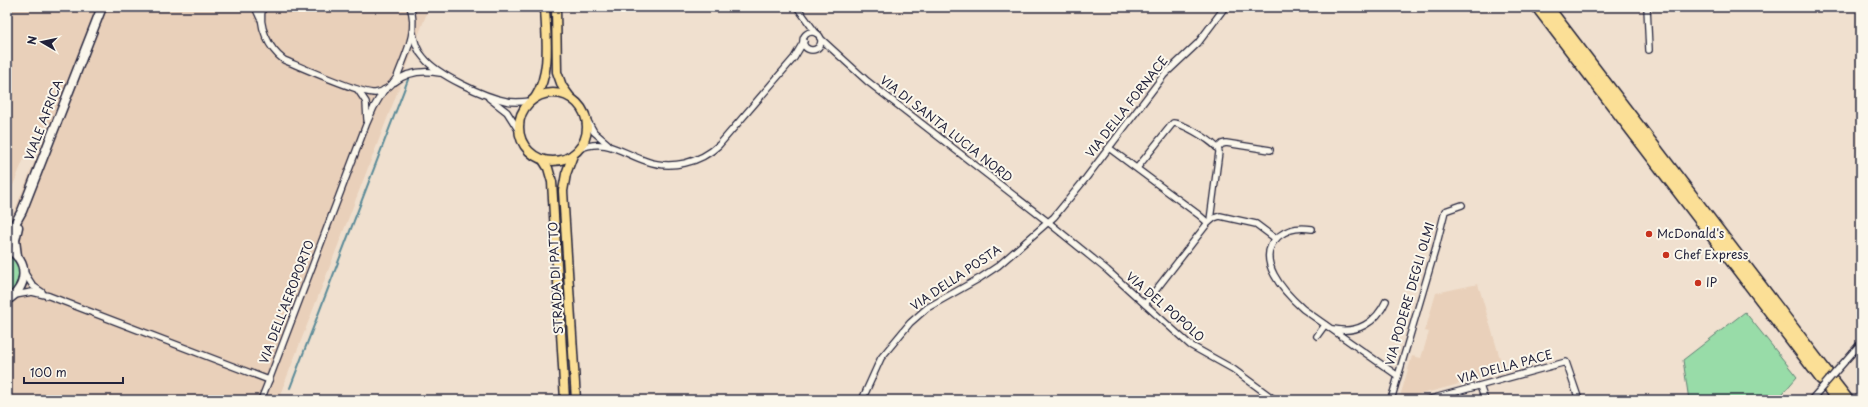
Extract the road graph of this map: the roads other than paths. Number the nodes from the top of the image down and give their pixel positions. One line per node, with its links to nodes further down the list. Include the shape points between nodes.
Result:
1 (102, 7): 40 (street, VIALE AFRICA)
2 (255, 7): 14 (street)
3 (264, 7): 14 (street)
4 (410, 7): 13 (street)
5 (414, 7): 13 (street)
6 (545, 7): 28 (main road, via 547,59 542,85)
7 (556, 7): 27 (main road, via 557,72 562,86)
8 (797, 7): 16 (street, VIA DI SANTA LUCIA NORD)
9 (1225, 7): 33 (street, VIA DELLA FORNACE, via 1198,43 1164,75)
10 (1537, 7): 11 (highway, via 1824,376)
11 (1548, 7)
12 (1647, 7): 19 (street)
13 (413, 18): 15 (street)
14 (261, 22): 24 (street, via 275,52 284,60)
15 (413, 32): 22 (street, via 423,58); 23 (street)
16 (818, 36): 17 (street, via 812,32 806,34); 18 (street, via 820,44); 20 (street, VIA DI SANTA LUCIA NORD)
17 (804, 41): 18 (street, via 805,45); 21 (street)
18 (813, 49): 20 (street, via 825,48); 21 (street)
19 (1649, 50)
20 (834, 51): 41 (street, VIA DI SANTA LUCIA NORD, via 867,81)
21 (794, 58): 32 (street, via 719,145 705,156 681,164 659,164)
22 (442, 73): 23 (street, via 417,71); 26 (street)
23 (393, 83): 25 (street)
24 (356, 89): 25 (street, via 373,93); 30 (street, VIA DELL'AEROPORTO, via 364,98 367,107)
25 (384, 90): 30 (street, VIA DELL'AEROPORTO)
26 (484, 94): 28 (street, via 506,101); 31 (street, via 507,112)
27 (571, 98): 28 (main road, via 563,94 550,93); 29 (main road, via 580,106)
28 (532, 100): 31 (main road, via 521,114)
29 (585, 116): 32 (street, via 594,132); 36 (main road, via 586,136)
30 (366, 125): 59 (street, VIA DELL'AEROPORTO)
31 (519, 131): 37 (main road, via 522,144)
32 (614, 147): 36 (street, via 596,144)
33 (1109, 148): 38 (street); 41 (street, VIA DELLA FORNACE)
34 (1218, 148): 35 (street, via 1226,143); 38 (street, via 1182,125 1173,123); 42 (street)
35 (1270, 150)
36 (576, 152): 37 (main road, via 556,162); 63 (main road, STRADA DI PATTO, via 566,174 563,191)
37 (542, 160): 62 (main road, STRADA DI PATTO, via 548,168 552,182)
38 (1136, 168): 42 (street)
39 (1462, 205): 58 (street, VIA PODERE DEGLI OLMI, via 1445,211)
40 (22, 210): 44 (street, VIALE AFRICA); 47 (street, VIALE AFRICA, via 15,237)
41 (1048, 222): 53 (street, VIA DEL POPOLO); 64 (street, VIA DELLA POSTA, via 998,266 926,308 910,323 881,358)
42 (1209, 222): 45 (street, via 1220,216 1256,224); 53 (street)
43 (1312, 229): 45 (street, via 1292,229)
44 (7, 238)
45 (1276, 239): 54 (street, via 1270,249 1269,259 1277,280 1298,305)
46 (7, 250): 47 (street)
47 (17, 256): 48 (street, VIALE AFRICA)
48 (24, 272): 49 (street, via 21,287); 50 (street, VIA DELL'AEROPORTO, via 33,286)
49 (15, 295): 50 (street, VIA DELL'AEROPORTO, via 32,292); 51 (street)
50 (49, 296): 59 (street, VIA DELL'AEROPORTO)
51 (7, 300)
52 (1386, 301): 55 (street, via 1377,316 1366,326 1346,331)
53 (1145, 304): 65 (street, VIA DEL POPOLO, via 1190,345 1232,368)
54 (1325, 324): 55 (street); 56 (street)
55 (1331, 328): 58 (street)
56 (1317, 336)
57 (1861, 343): 70 (street, bridge)
58 (1398, 376): 66 (street, VIA PODERE DEGLI OLMI)
59 (269, 380): 61 (street)
60 (1480, 386): 67 (street, VIA DELLA PACE); 68 (street); 69 (street, VIA DELLA PACE, via 1566,362)
61 (261, 400)
62 (565, 400)
63 (576, 400)
64 (862, 400)
65 (1275, 400)
66 (1391, 400)
67 (1427, 400)
68 (1485, 400)
69 (1579, 400)
70 (1811, 400)
71 (1837, 400): 72 (highway, via 1832,386)
72 (1848, 400)

